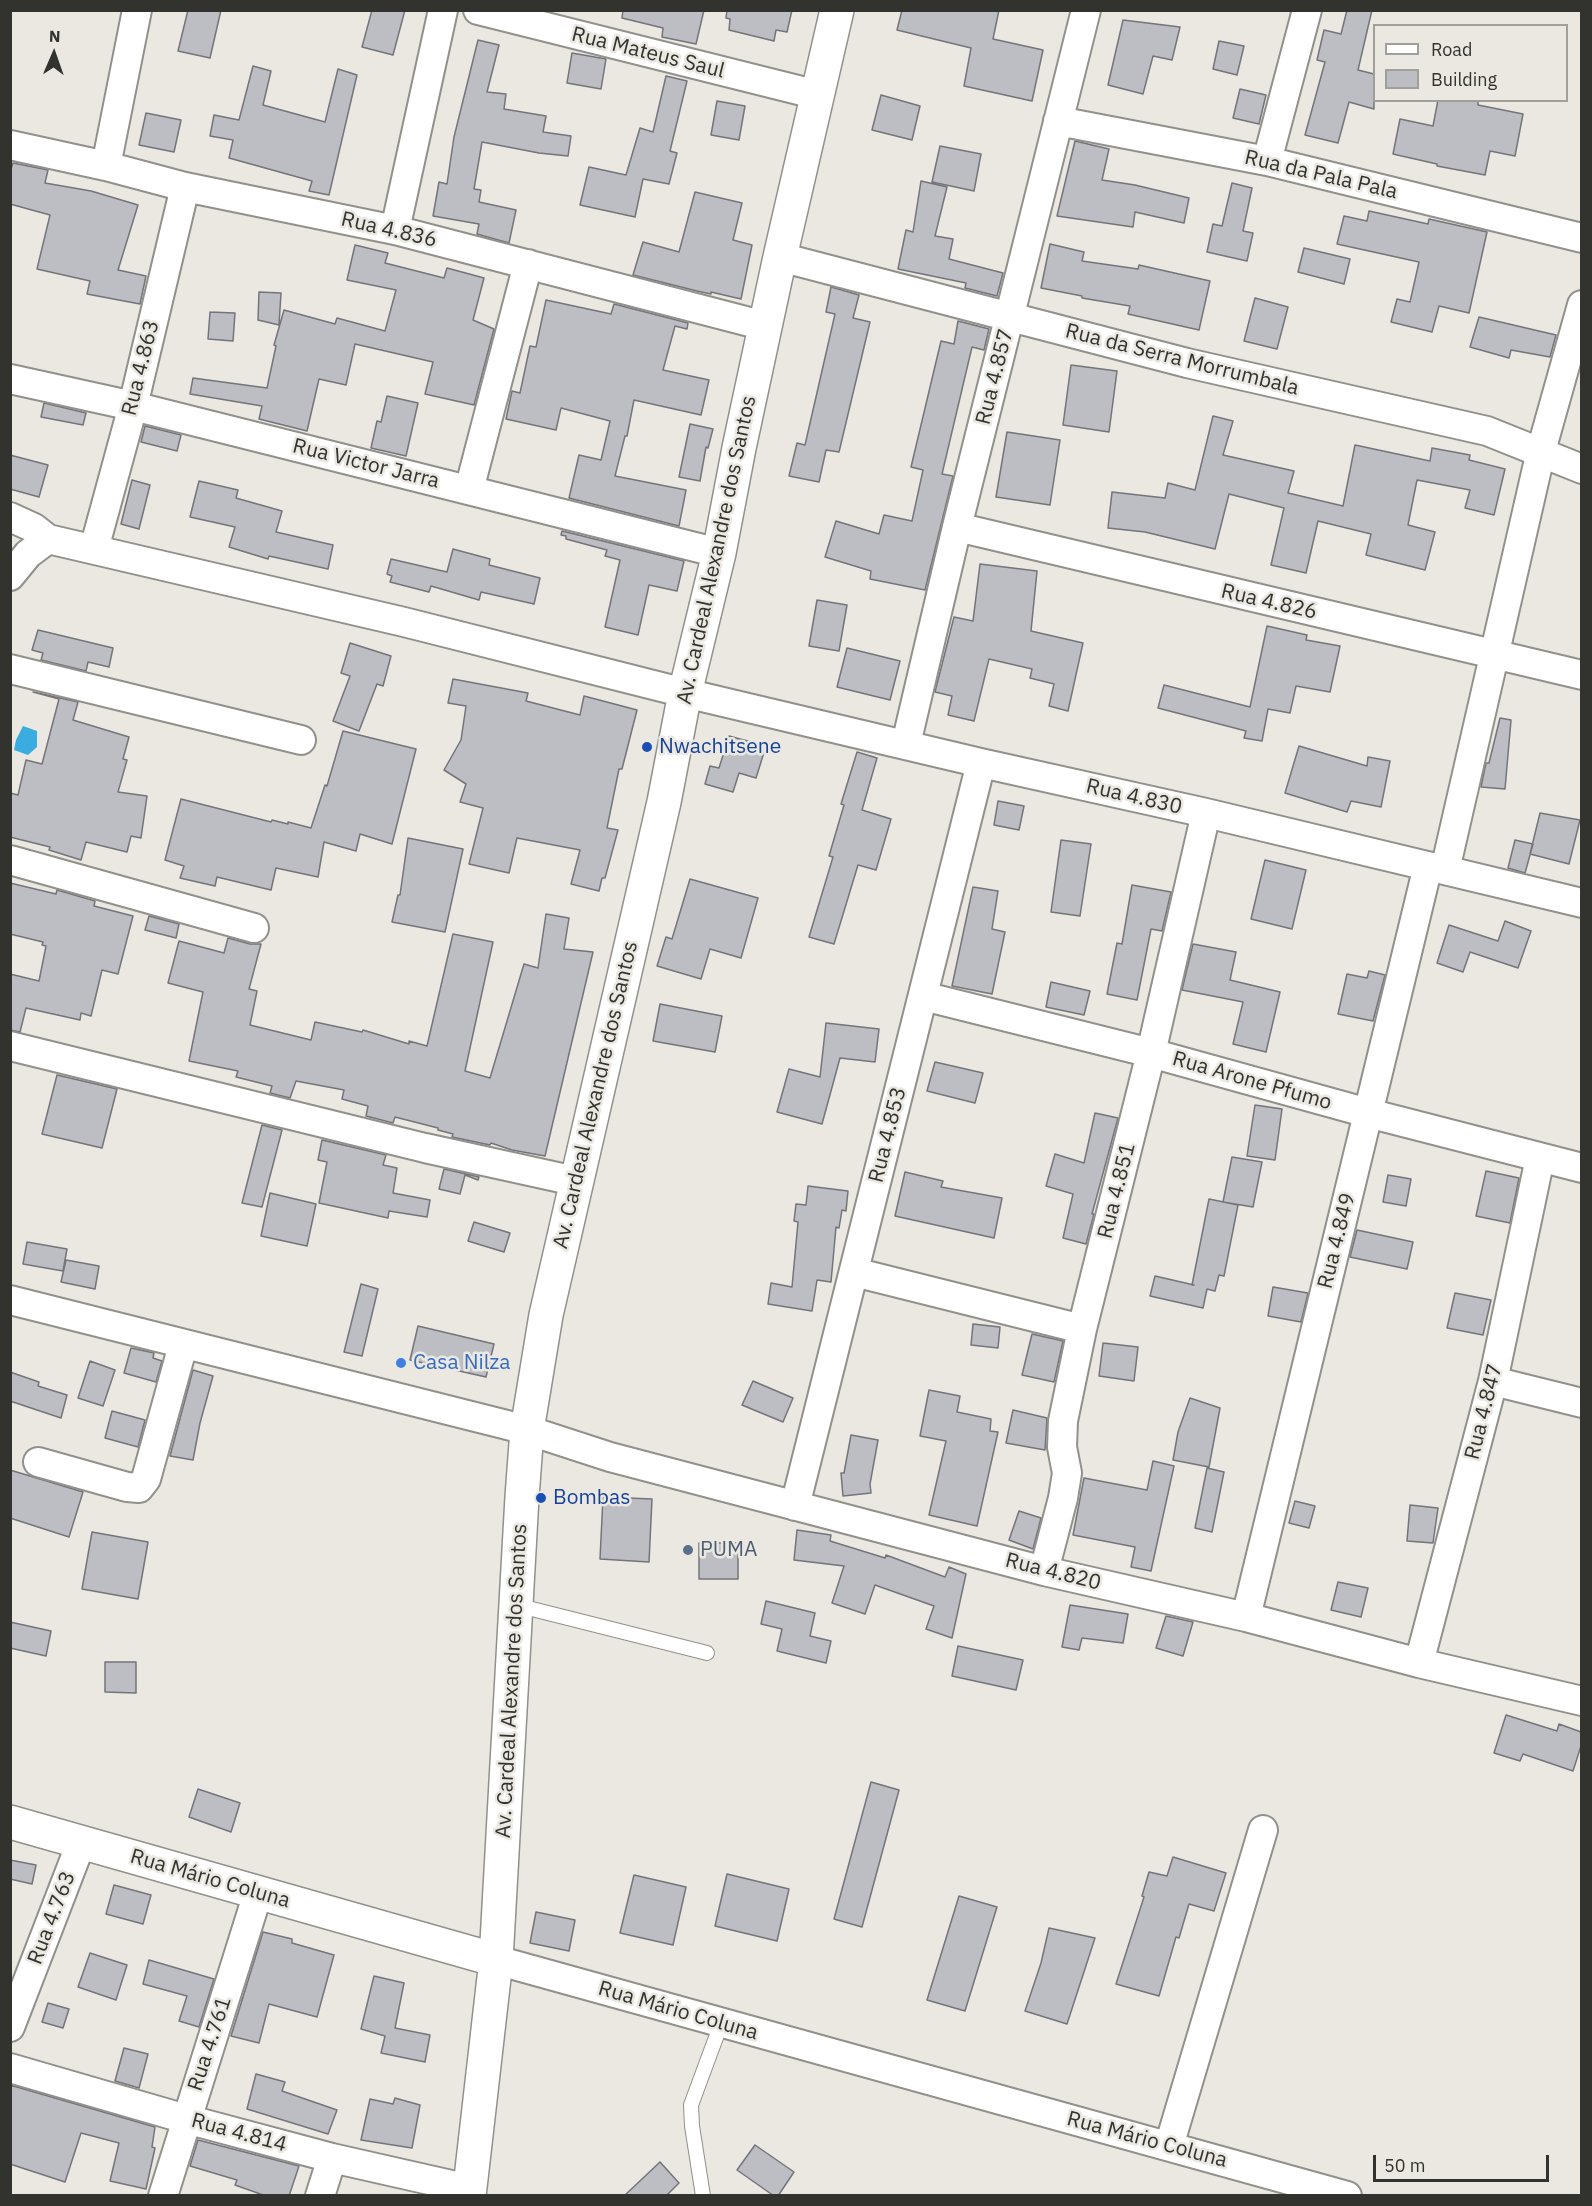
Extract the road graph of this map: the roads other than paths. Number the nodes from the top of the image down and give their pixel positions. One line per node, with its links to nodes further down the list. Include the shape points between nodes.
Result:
1 (137, 10): 11 (street)
2 (443, 10): 13 (street)
3 (478, 10): 7 (street, Rua Mateus Saul)
4 (837, 10): 7 (street, Av. Cardeal Alexandre dos Santos)
5 (1086, 10): 8 (street, Rua 4.857)
6 (1307, 10): 10 (street)
7 (818, 95): 15 (street, Av. Cardeal Alexandre dos Santos)
8 (1058, 121): 10 (street, Rua da Pala Pala); 18 (street, Rua 4.857)
9 (10, 145): 11 (street, Rua 4.836)
10 (1267, 161): 14 (street, Rua da Pala Pala)
11 (106, 166): 12 (street, Rua 4.836)
12 (185, 187): 13 (street, Rua 4.836); 21 (street, Rua 4.863)
13 (395, 230): 16 (street, Rua 4.836)
14 (1581, 238)
15 (780, 257): 18 (street, Rua da Serra Morrumbala); 19 (street, Av. Cardeal Alexandre dos Santos)
16 (528, 264): 19 (street, Rua 4.836); 24 (street)
17 (1581, 305): 22 (street, Rua 4.849)
18 (1010, 317): 22 (street, Rua da Serra Morrumbala, via 1187,363 1487,431); 26 (street, Rua 4.857)
19 (765, 326): 29 (street, Av. Cardeal Alexandre dos Santos)
20 (10, 379): 21 (street, Rua Victor Jarra)
21 (133, 406): 24 (street, Rua Victor Jarra); 28 (street, Rua 4.863)
22 (1541, 451): 23 (street, Rua da Serra Morrumbala); 31 (street, Rua 4.849)
23 (1581, 469)
24 (469, 490): 29 (street, Rua Victor Jarra)
25 (10, 517): 27 (street)
26 (957, 527): 31 (street, Rua 4.826); 36 (street, Rua 4.857)
27 (48, 539): 28 (street, Rua 4.830); 30 (street, via 28,554)
28 (94, 549): 34 (street, Rua 4.830)
29 (719, 553): 34 (street, Av. Cardeal Alexandre dos Santos)
30 (10, 576)
31 (1495, 656): 33 (street, Rua 4.826); 40 (street, Rua 4.849)
32 (10, 669): 35 (street)
33 (1581, 675)
34 (685, 693): 36 (street, Rua 4.830); 49 (street, Av. Cardeal Alexandre dos Santos, via 656,836)
35 (300, 740)
36 (906, 744): 37 (street, Rua 4.830)
37 (981, 763): 38 (street, Rua 4.830); 43 (street, Rua 4.853)
38 (1206, 813): 40 (street, Rua 4.830); 45 (street, Rua 4.851)
39 (10, 860): 42 (street)
40 (1436, 868): 41 (street, Rua 4.830); 46 (street, Rua 4.849)
41 (1581, 903)
42 (255, 928)
43 (923, 996): 45 (street, Rua Arone Pfumo); 50 (street, Rua 4.853)
44 (10, 1046): 49 (street, via 413,1146)
45 (1151, 1053): 46 (street, Rua Arone Pfumo); 52 (street, Rua 4.851)
46 (1368, 1113): 47 (street, Rua Arone Pfumo); 61 (street, Rua 4.849)
47 (1540, 1158): 48 (street, Rua Arone Pfumo); 54 (street, Rua 4.847)
48 (1581, 1168)
49 (575, 1181): 56 (street, Av. Cardeal Alexandre dos Santos, via 546,1315)
50 (854, 1272): 52 (street); 58 (street, Rua 4.853)
51 (10, 1300): 53 (street, Rua 4.820)
52 (1082, 1329): 59 (street, Rua 4.851, via 1063,1421 1067,1473)
53 (183, 1345): 56 (street, Rua 4.820); 57 (street, via 146,1479 139,1488)
54 (1493, 1381): 55 (street); 63 (street, Rua 4.847)
55 (1581, 1403)
56 (527, 1430): 58 (street, Rua 4.820, via 610,1457); 60 (street, Av. Cardeal Alexandre dos Santos)
57 (38, 1462)
58 (795, 1506): 59 (street, Rua 4.820)
59 (1044, 1571): 61 (street, Rua 4.820)
60 (516, 1605): 62 (lane); 69 (street, Av. Cardeal Alexandre dos Santos)
61 (1246, 1617): 63 (street, Rua 4.820)
62 (707, 1653)
63 (1419, 1664): 64 (street, Rua 4.820)
64 (1581, 1701)
65 (10, 1822): 67 (street, Rua Mário Coluna)
66 (1263, 1830): 74 (street)
67 (81, 1843): 68 (street, Rua Mário Coluna); 71 (street, Rua 4.763)
68 (258, 1893): 69 (street, Rua Mário Coluna); 73 (street, Rua 4.761)
69 (496, 1960): 70 (street, Rua Mário Coluna); 76 (street, Av. Cardeal Alexandre dos Santos)
70 (721, 2024): 74 (street, Rua Mário Coluna); 79 (lane, via 691,2105)
71 (10, 2027)
72 (10, 2068): 73 (street, Rua 4.814)
73 (186, 2119): 75 (street, Rua 4.814); 77 (street, Rua 4.761)
74 (1169, 2146): 80 (street, Rua Mário Coluna)
75 (332, 2158): 76 (street, Rua 4.814); 78 (street)
76 (469, 2193)
77 (163, 2196)
78 (320, 2196)
79 (703, 2196)
80 (1347, 2196)

